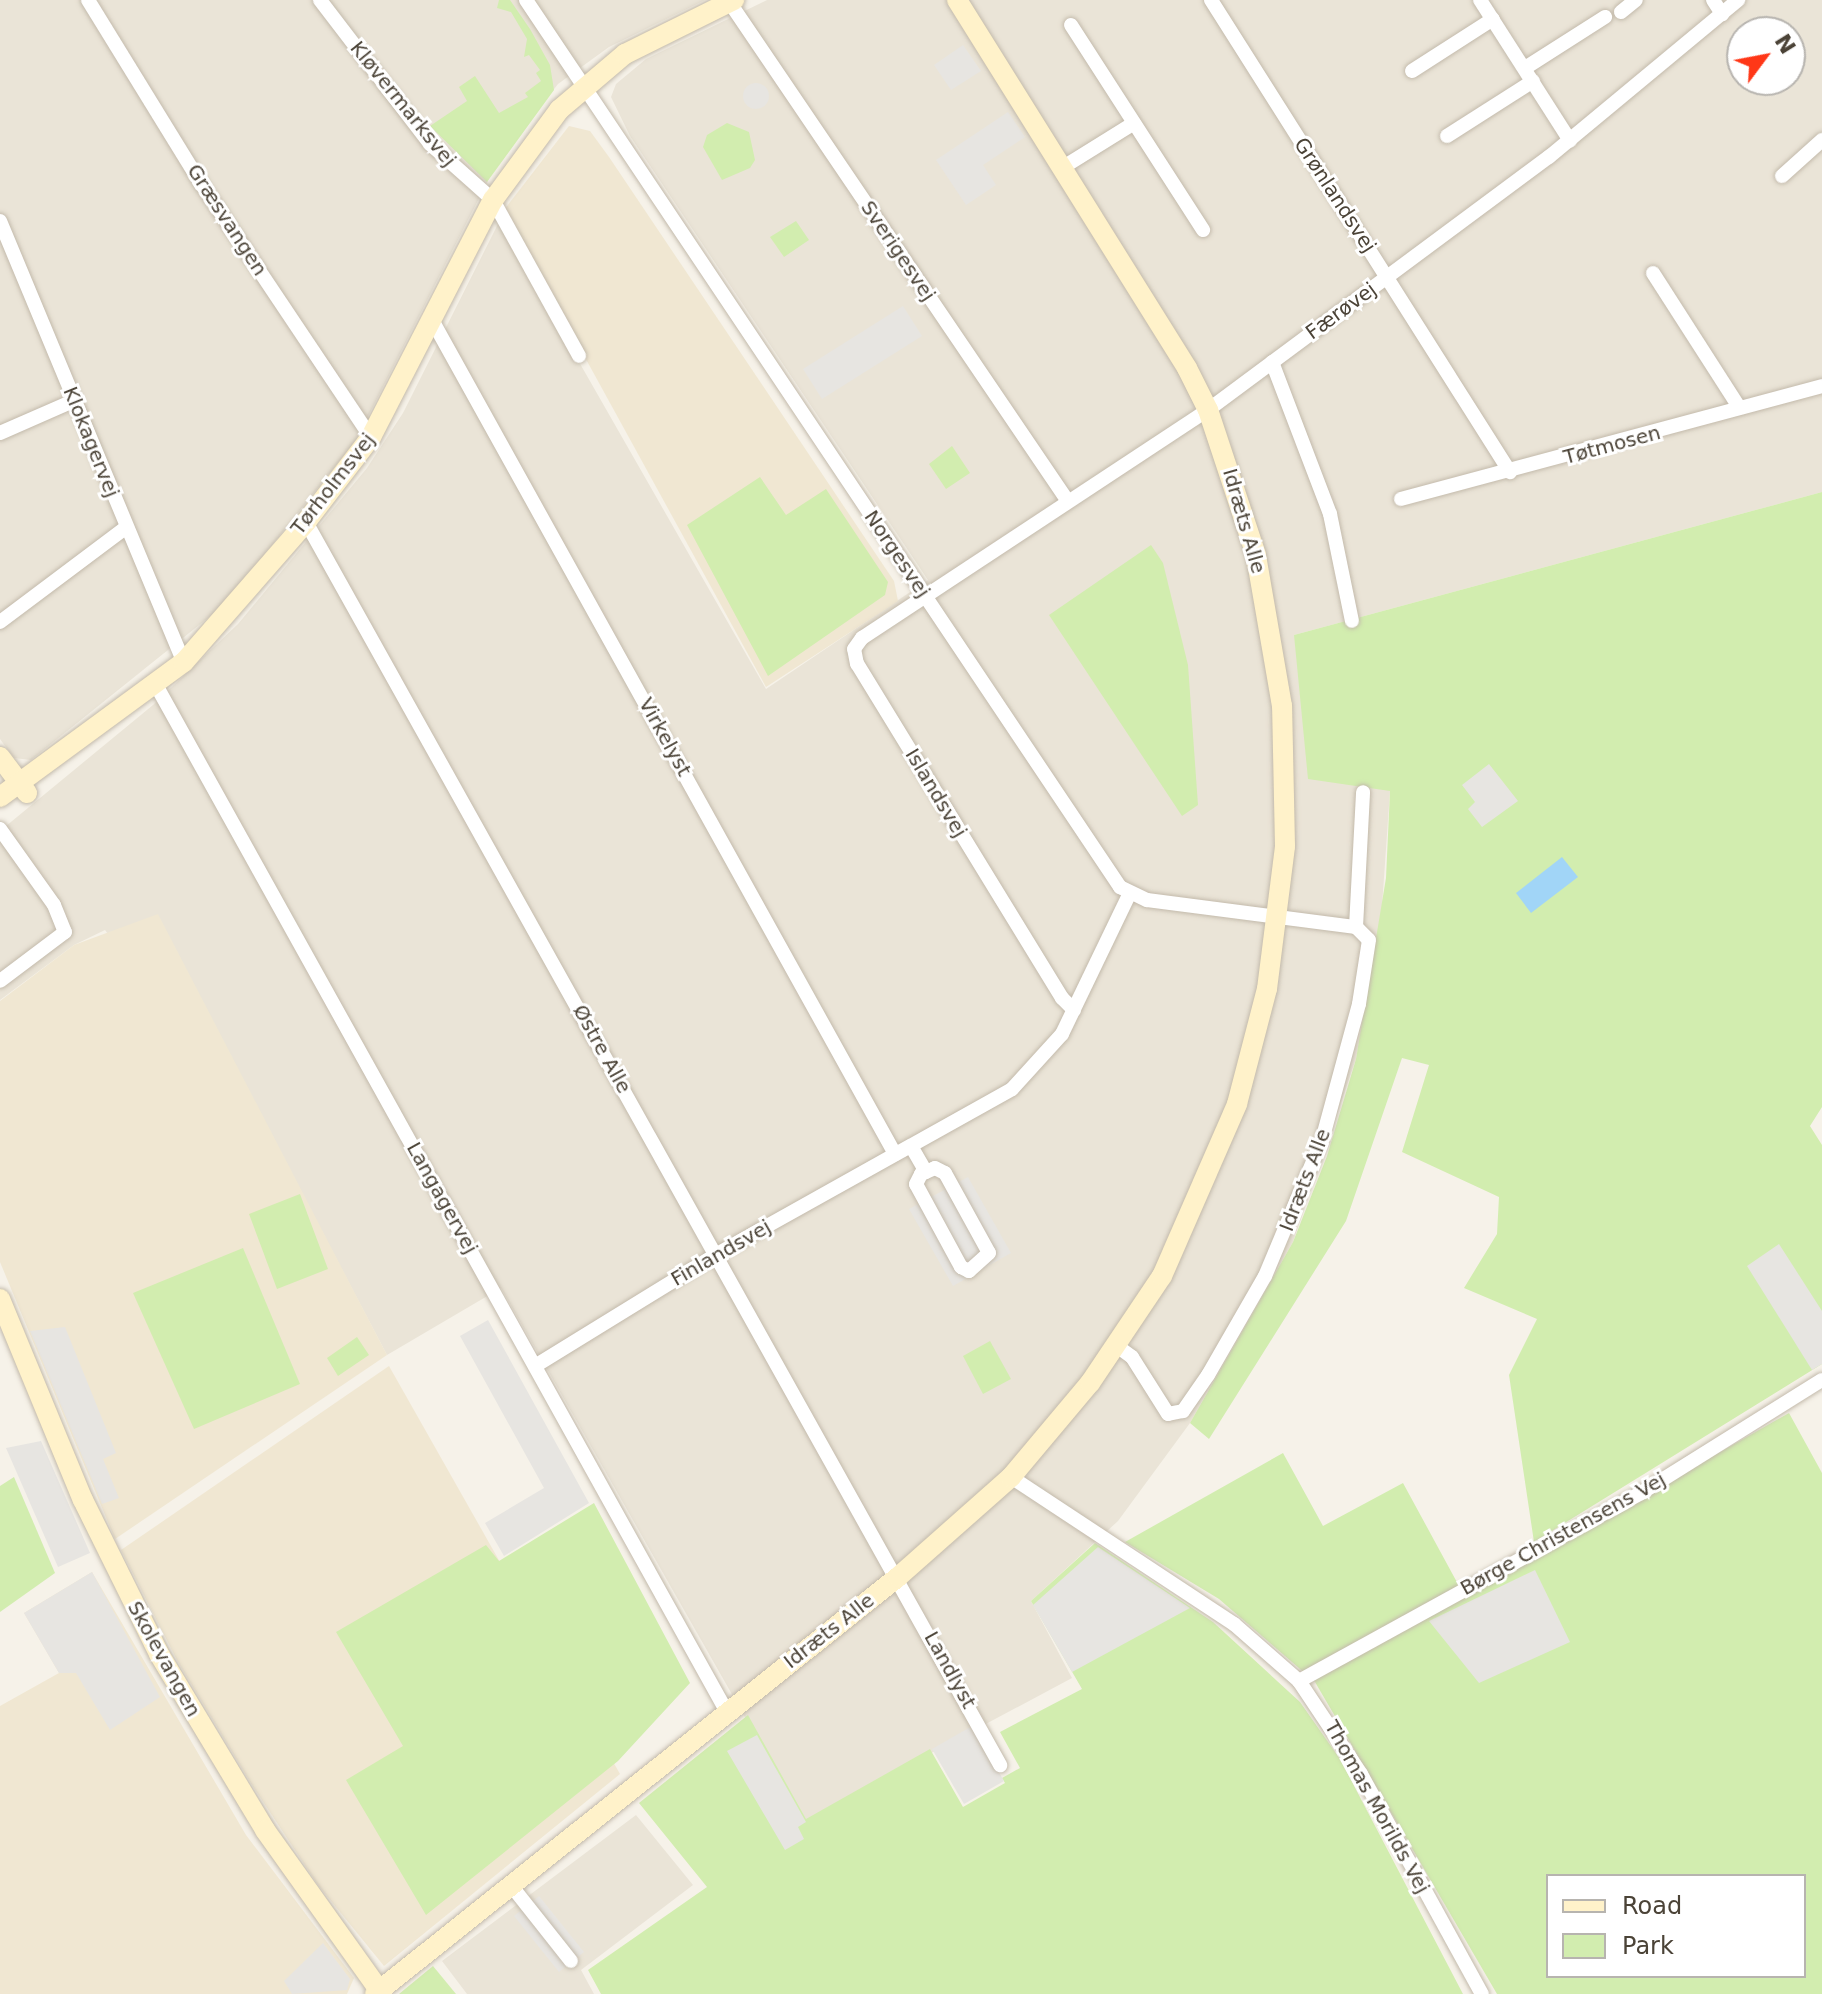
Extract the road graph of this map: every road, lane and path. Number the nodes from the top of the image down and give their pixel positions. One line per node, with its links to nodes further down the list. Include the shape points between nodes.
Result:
1 (88, 0): 37 (street, Græsvangen, via 202,185)
2 (320, 0): 24 (street, Kløvermarksvej, via 430,144)
3 (526, 0): 17 (street, Norgesvej)
4 (957, 0): 22 (street, Idræts Alle)
5 (1211, 0): 28 (street, Grønlandsvej)
6 (1636, 0): 11 (street)
7 (1713, 0): 12 (street)
8 (1738, 0): 12 (street, Færøvej)
9 (730, 1): 17 (street, Tørholmsvej, via 625,54); 40 (street, Sverigesvej)
10 (1490, 7): 15 (street); 16 (street)
11 (1621, 12)
12 (1722, 14): 21 (street, Færøvej)
13 (1605, 17): 16 (street)
14 (1071, 25): 18 (street)
15 (1412, 71)
16 (1529, 74): 19 (street); 21 (street)
17 (583, 86): 24 (street, Tørholmsvej, via 521,155); 43 (street, Norgesvej)
18 (1134, 123): 22 (street); 26 (street)
19 (1447, 136)
20 (1822, 140): 23 (street)
21 (1570, 141): 28 (street, Færøvej)
22 (1065, 166): 35 (street, Idræts Alle, via 1152,305)
23 (1782, 176)
24 (493, 200): 29 (street, Tørholmsvej); 30 (street)
25 (0, 221): 33 (street, Klokagervej)
26 (1203, 230)
27 (1653, 273): 34 (street)
28 (1388, 277): 31 (street, Færøvej); 38 (street, Grønlandsvej)
29 (432, 320): 37 (street, Tørholmsvej); 60 (street, Virkelyst)
30 (579, 356)
31 (1272, 362): 35 (street, Færøvej); 44 (street, via 1330,514)
32 (1822, 386): 34 (street, Tøtmosen)
33 (75, 400): 36 (street); 42 (street, Klokagervej)
34 (1739, 407): 38 (street, Tøtmosen)
35 (1208, 410): 40 (street, Færøvej); 55 (street, Idræts Alle, via 1256,555 1272,630 1286,776)
36 (0, 433)
37 (371, 437): 41 (street, Tørholmsvej)
38 (1510, 472): 39 (street, Tøtmosen)
39 (1401, 499)
40 (1067, 500): 43 (street, Færøvej)
41 (306, 522): 46 (street, Tørholmsvej); 62 (street, Østre Alle)
42 (125, 528): 45 (street); 46 (street, Klokagervej)
43 (926, 596): 54 (street, Norgesvej); 58 (street, Islandsvej, via 862,638 854,649 857,664)
44 (1352, 621)
45 (0, 622)
46 (184, 662): 47 (street, Tørholmsvej)
47 (156, 685): 49 (street, Tørholmsvej); 65 (street, Langagervej)
48 (0, 757): 49 (street)
49 (24, 788): 51 (street, Tørholmsvej); 52 (street, Tørholmsvej)
50 (1363, 792): 56 (street, Idræts Alle)
51 (0, 797)
52 (0, 813)
53 (0, 829): 57 (street, via 54,905 65,932)
54 (1129, 895): 55 (street); 58 (street, Finlandsvej)
55 (1279, 917): 56 (street); 64 (street, Idræts Alle, via 1267,989 1237,1104 1162,1276)
56 (1356, 927): 64 (street, Idræts Alle, via 1366,934 1369,949 1322,1140 1285,1234 1238,1327 1190,1403 1174,1415 1163,1412 1132,1357)
57 (0, 981)
58 (1074, 1010): 59 (street, Finlandsvej, via 1037,1066 1012,1089)
59 (911, 1146): 60 (street, Finlandsvej); 61 (street)
60 (895, 1154): 62 (street, Finlandsvej)
61 (926, 1172): 61 (street, via 942,1170 988,1250 987,1260 969,1271 961,1267 918,1188 917,1180)
62 (717, 1254): 65 (street, Finlandsvej); 68 (street, Østre Alle)
63 (0, 1299): 74 (street, Skolevangen, via 87,1508 159,1654 270,1838)
64 (1117, 1346): 67 (street, Idræts Alle, via 1055,1429)
65 (535, 1366): 70 (street, Langagervej)
66 (1822, 1380): 69 (street, Børge Christensens Vej, via 1641,1493)
67 (1011, 1477): 68 (street, Idræts Alle); 69 (street, Thomas Morilds Vej, via 1234,1624)
68 (898, 1577): 70 (street, Idræts Alle); 71 (street, Landlyst)
69 (1299, 1681): 75 (street, Thomas Morilds Vej, via 1361,1774)
70 (727, 1712): 72 (street, Idræts Alle)
71 (1000, 1765)
72 (510, 1884): 73 (street); 74 (street, Idræts Alle)
73 (571, 1961)
74 (377, 1992)
75 (1482, 1994)

